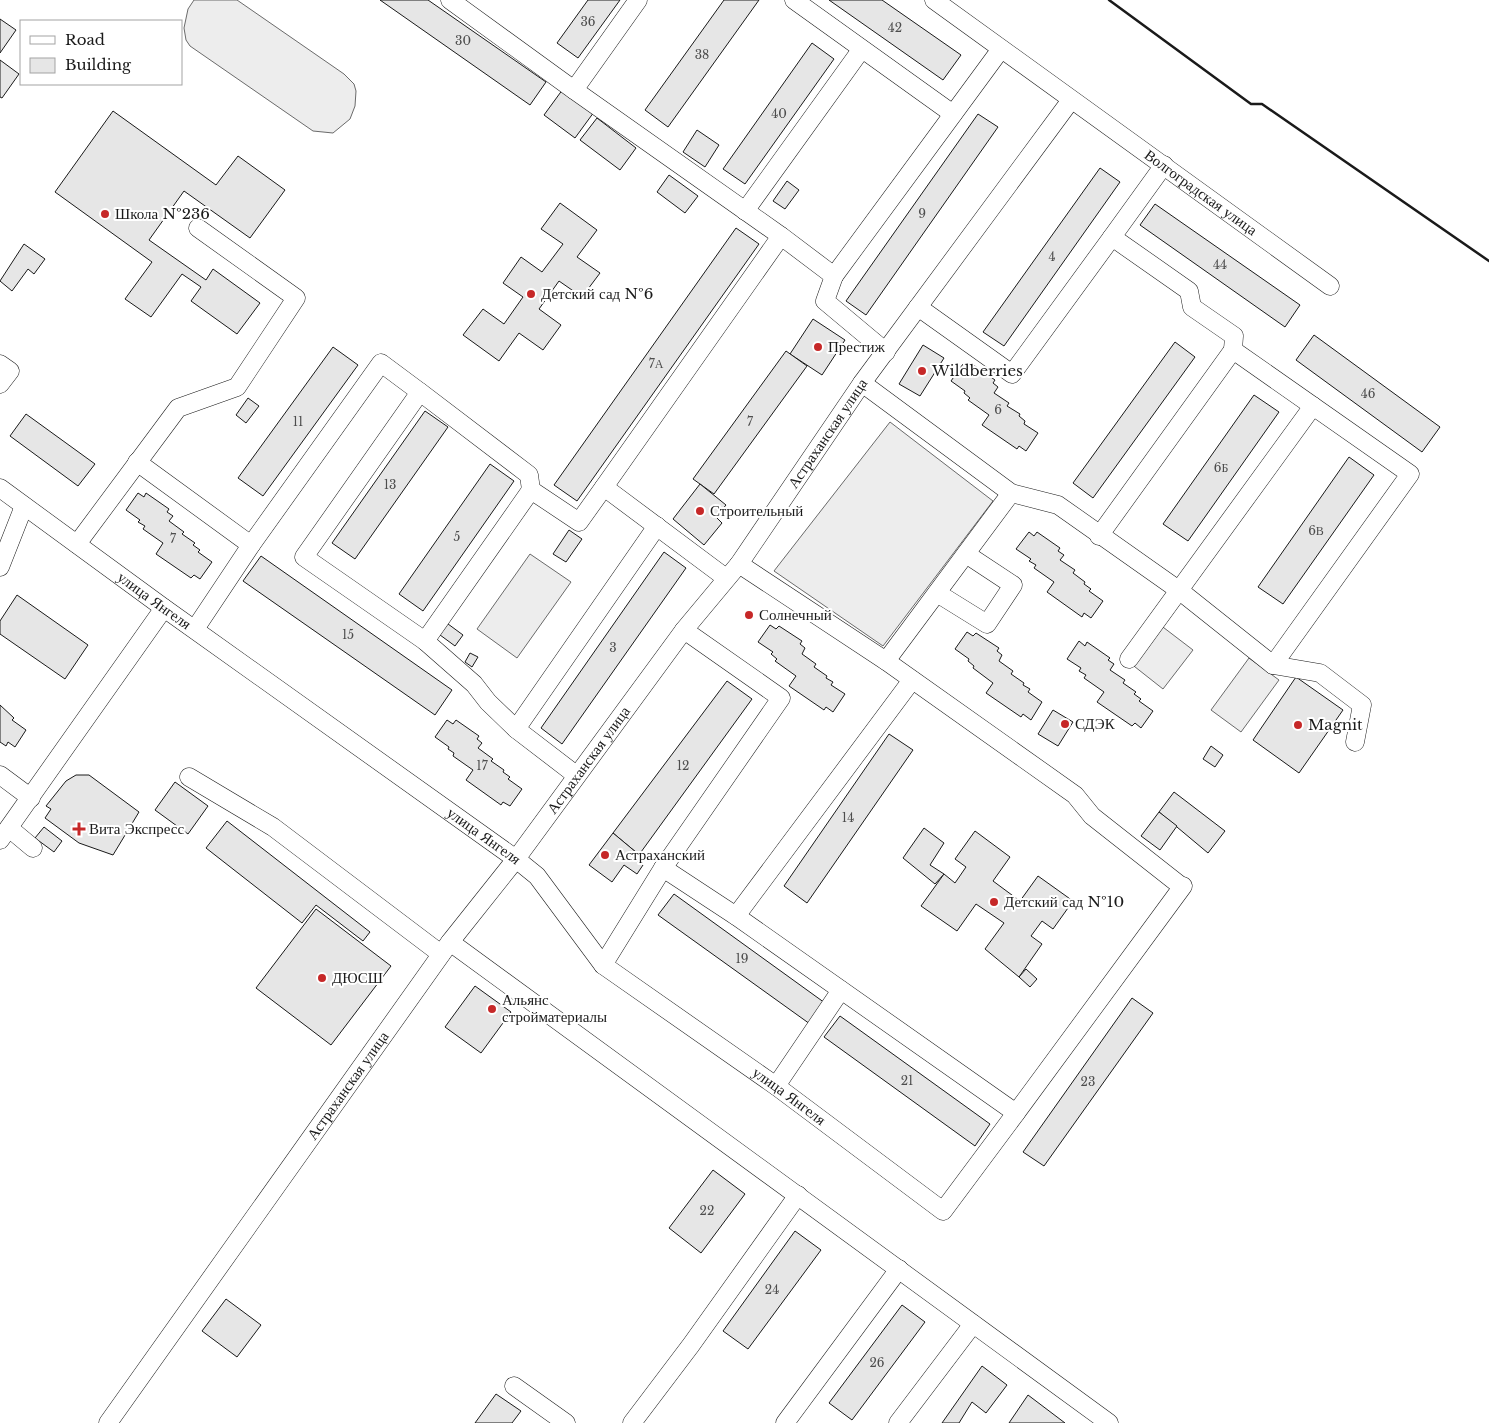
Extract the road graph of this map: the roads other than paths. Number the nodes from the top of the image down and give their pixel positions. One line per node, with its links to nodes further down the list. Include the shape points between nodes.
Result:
1 (450, 0): 7 (street)
2 (638, 0): 7 (street)
3 (794, 0): 6 (street)
4 (934, 0): 5 (street, Волгоградская улица)
5 (1001, 49): 8 (street, Волгоградская улица); 9 (street)
6 (861, 50): 9 (street); 11 (street)
7 (574, 90): 11 (street)
8 (1071, 100): 10 (street, Волгоградская улица); 17 (street, Астраханская улица)
9 (953, 114): 15 (street)
10 (1164, 165): 14 (street); 16 (street, Волгоградская улица)
11 (745, 211): 13 (street)
12 (198, 228): 25 (street, via 296,298 237,387 178,408)
13 (782, 236): 15 (street); 26 (street)
14 (1112, 237): 17 (street, via 1012,374); 18 (street, via 1189,291 1192,307 1234,336)
15 (834, 276): 19 (street, via 825,302)
16 (1330, 286)
17 (918, 307): 19 (street, Астраханская улица)
18 (1233, 350): 24 (street); 32 (street)
19 (886, 352): 21 (street, Астраханская улица)
20 (0, 364): 22 (street, via 10,371)
21 (862, 383): 29 (street); 36 (street, Астраханская улица)
22 (0, 384)
23 (420, 392): 28 (street, via 529,475); 34 (street, via 381,363); 44 (street, via 304,557)
24 (1313, 406): 39 (street); 47 (street, via 1410,474)
25 (138, 462): 33 (street); 34 (street)
26 (604, 487): 28 (street, via 579,522); 31 (street)
27 (0, 488): 30 (street, улица Янгеля)
28 (531, 490): 44 (street)
29 (1011, 493): 32 (street, via 1058,505); 35 (street)
30 (24, 506): 33 (street, улица Янгеля); 37 (street)
31 (657, 526): 38 (street); 49 (street)
32 (1099, 536): 39 (street)
33 (77, 544): 41 (street, улица Янгеля)
34 (251, 545): 42 (street)
35 (966, 554): 40 (street); 40 (street, via 1013,585 987,624)
36 (739, 564): 38 (street, Астраханская улица); 46 (street)
37 (0, 567)
38 (726, 578): 43 (street, Астраханская улица)
39 (1180, 591): 45 (street); 47 (street)
40 (937, 594): 46 (street)
41 (164, 608): 42 (street, улица Янгеля); 54 (street)
42 (195, 629): 57 (street, улица Янгеля)
43 (684, 630): 51 (street, Астраханская улица); 58 (street, via 782,698)
44 (424, 641): 49 (street, via 474,684)
45 (1129, 659)
46 (886, 661): 48 (street)
47 (1273, 665): 50 (street, via 1320,673 1362,705)
48 (912, 680): 59 (street); 64 (street, via 1075,795 1092,816 1182,886)
49 (516, 729): 51 (street)
50 (1355, 742)
51 (576, 774): 57 (street, Астраханская улица)
52 (0, 775): 54 (street)
53 (189, 777): 60 (street, via 273,827)
54 (31, 798): 55 (street)
55 (5, 834): 56 (street)
56 (33, 848)
57 (516, 859): 60 (street, Астраханская улица); 61 (street, улица Янгеля, via 537,876)
58 (663, 868): 59 (street); 61 (street)
59 (736, 916): 62 (street)
60 (445, 948): 65 (street); 69 (street, Астраханская улица)
61 (603, 965): 63 (street, улица Янгеля)
62 (841, 990): 63 (street); 64 (street)
63 (776, 1086): 64 (street, улица Янгеля, via 943,1211)
64 (1016, 1113)
65 (798, 1195): 66 (street); 71 (street)
66 (899, 1270): 67 (street); 72 (street)
67 (973, 1324): 73 (street); 74 (street)
68 (514, 1386): 70 (street)
69 (108, 1423)
70 (566, 1423)
71 (632, 1423)
72 (785, 1423)
73 (898, 1423)
74 (1109, 1423)

